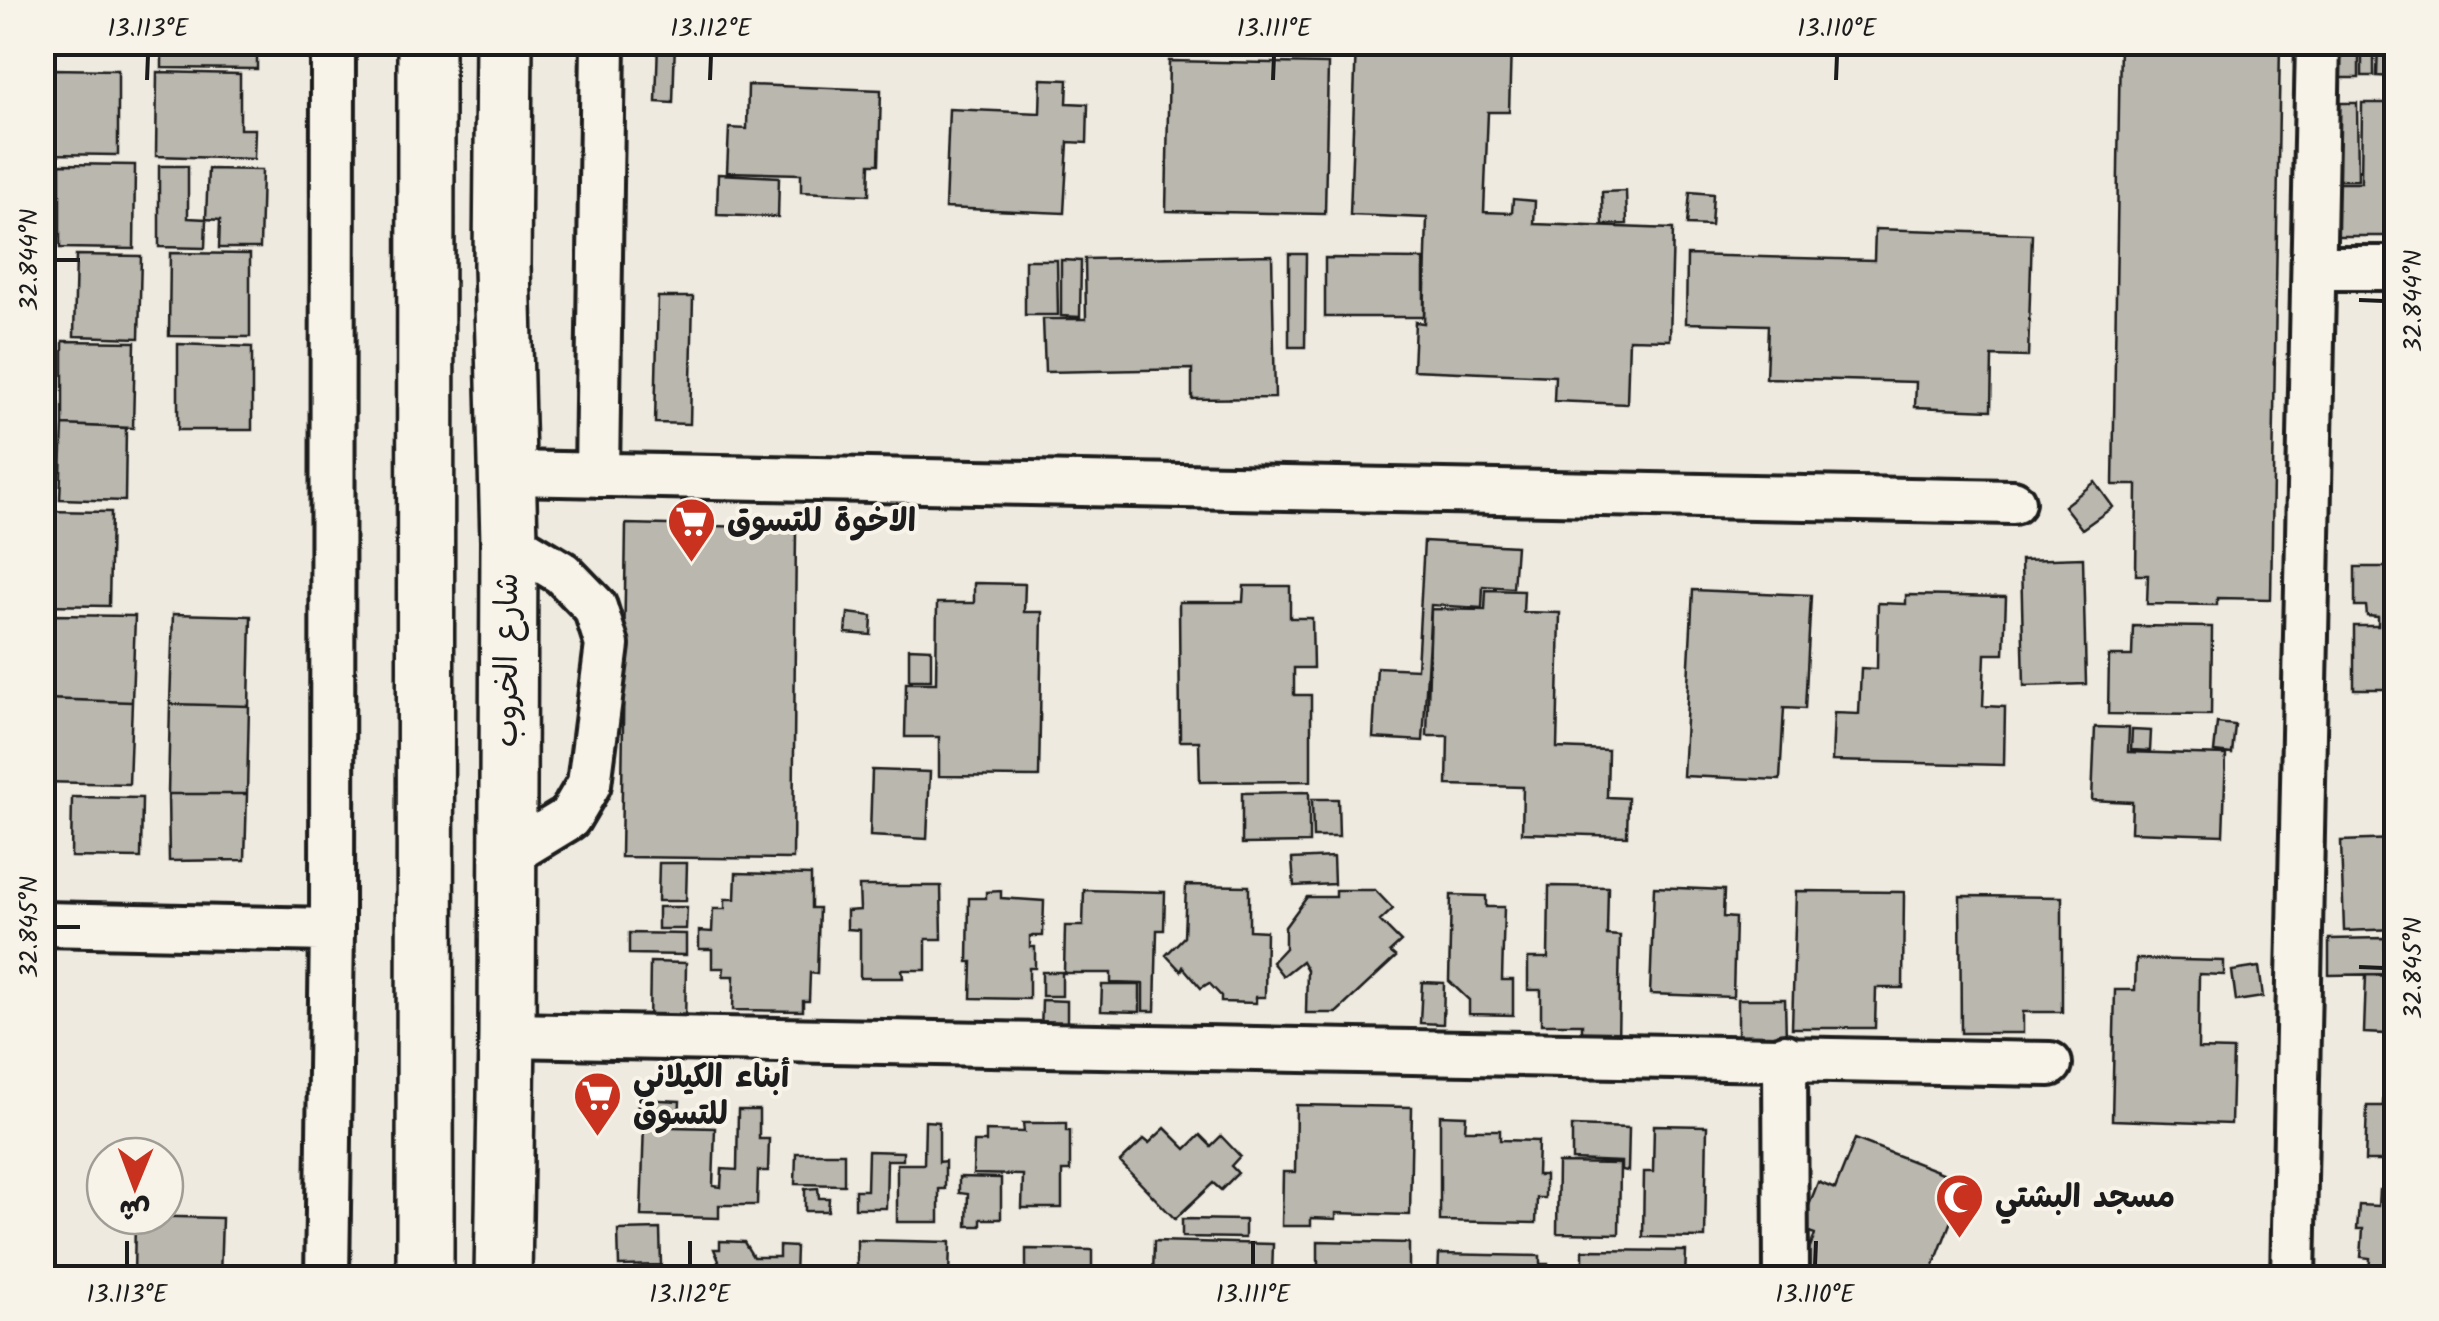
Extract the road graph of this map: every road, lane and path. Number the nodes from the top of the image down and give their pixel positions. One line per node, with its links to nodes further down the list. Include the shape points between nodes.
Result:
1 (333, 42): 16 (street)
2 (426, 42): 7 (main road)
3 (504, 42): 6 (main road, شارع الخروب)
4 (603, 42): 11 (street)
5 (2318, 42): 8 (street)
6 (502, 265): 7 (main road); 10 (main road, شارع الخروب)
7 (424, 267): 21 (main road)
8 (2315, 268): 9 (street); 24 (street)
9 (2396, 268)
10 (509, 473): 11 (street); 13 (main road, شارع الخروب)
11 (597, 475): 12 (street)
12 (2014, 502)
13 (508, 541): 14 (main road, شارع الخروب); 14 (street, via 562,573 595,607 607,645 589,784 569,818)
14 (508, 855): 17 (main road, شارع الخروب)
15 (42, 924): 16 (street)
16 (332, 930): 20 (street)
17 (507, 1035): 18 (street); 22 (main road, شارع الخروب)
18 (1785, 1056): 19 (street); 23 (street)
19 (2050, 1064)
20 (327, 1278)
21 (425, 1278)
22 (503, 1278)
23 (1786, 1278)
24 (2293, 1278)

